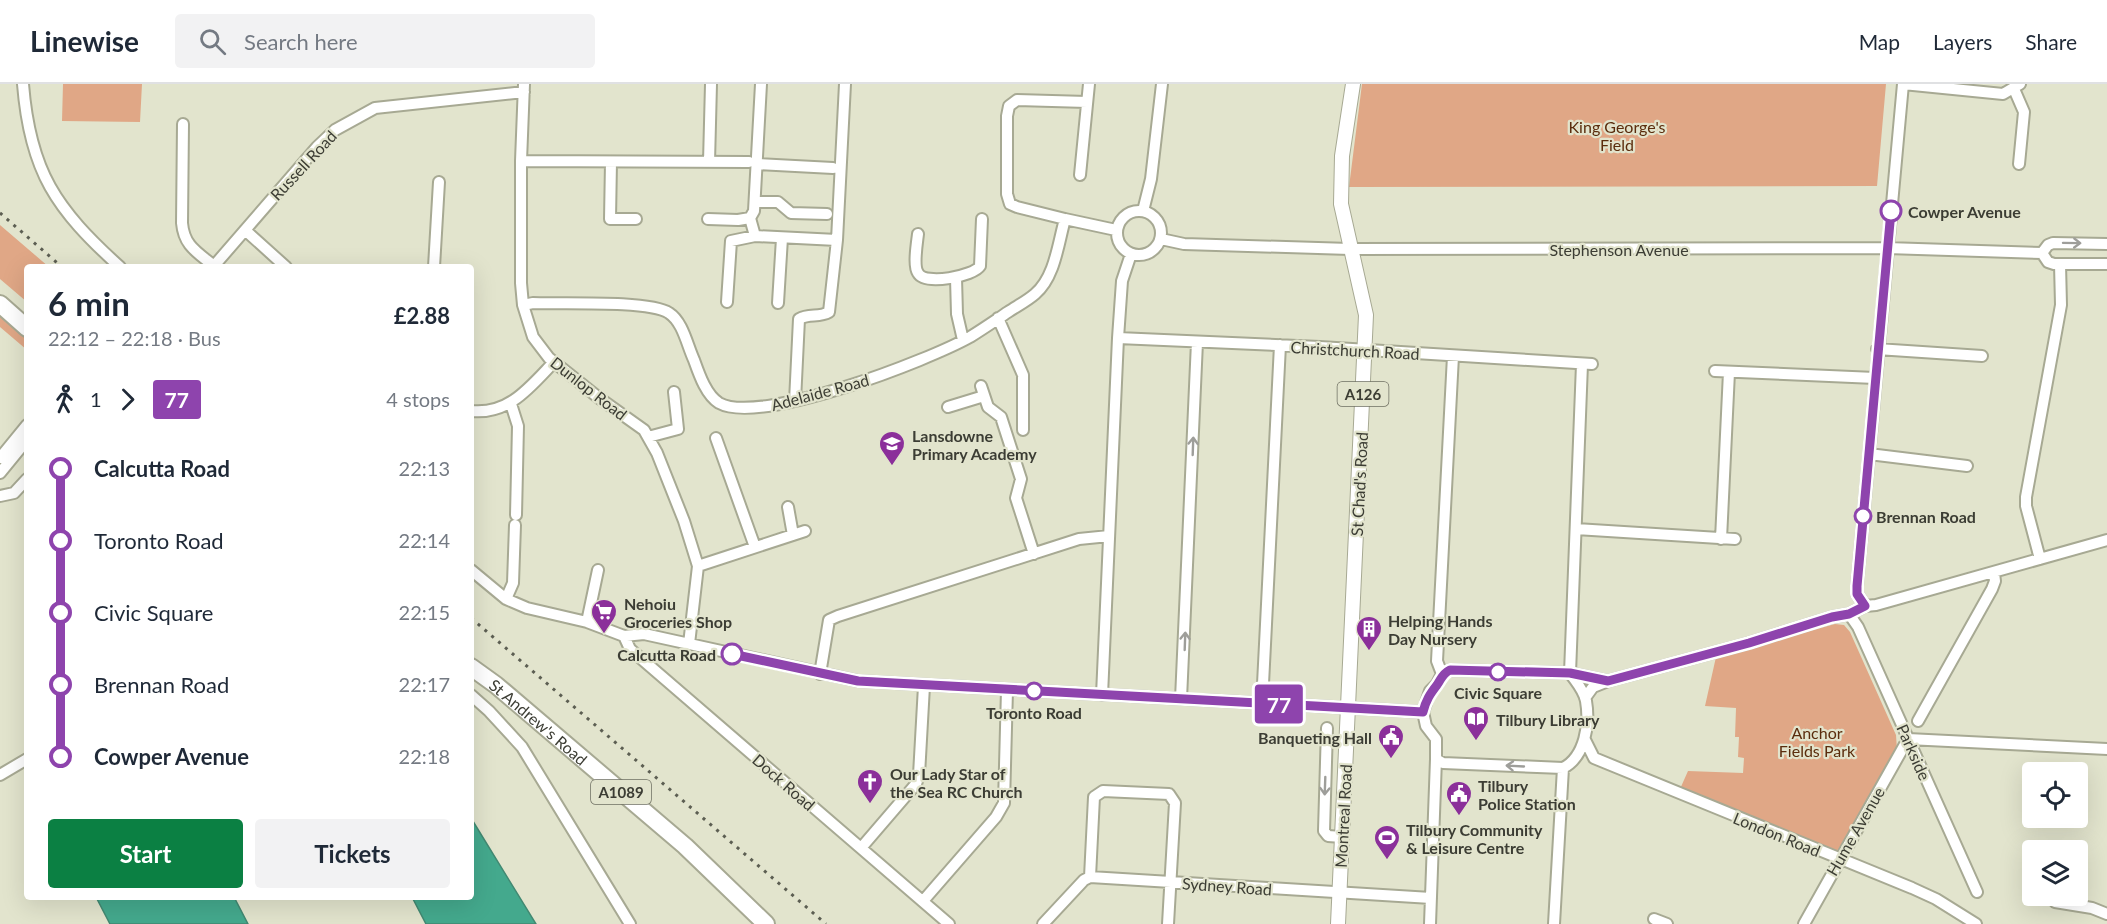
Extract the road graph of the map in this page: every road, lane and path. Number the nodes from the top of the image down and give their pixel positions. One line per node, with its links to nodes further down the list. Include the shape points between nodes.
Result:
1 (23, 84): 41 (street, via 31,142 46,181 64,210)
2 (711, 84): 15 (street)
3 (761, 84): 16 (street)
4 (845, 84): 35 (street)
5 (1089, 84): 11 (street)
6 (1162, 84): 22 (street, via 1151,179)
7 (1353, 84): 38 (main road, St Chad's Road / A126, via 1340,179)
8 (1903, 84): 9 (street, via 2003,94); 37 (street)
9 (2017, 86): 17 (street, via 2024,112)
10 (524, 88): 13 (street, Dunlop Road); 29 (street, Russell Road, via 375,108 358,116 323,141)
11 (1087, 102): 19 (street); 28 (street, via 1017,100 1009,106 1007,116 1010,204)
12 (183, 124): 42 (street, via 183,236)
13 (521, 161): 14 (street); 53 (street, Dunlop Road)
14 (611, 162): 15 (street); 25 (street, via 610,219)
15 (709, 162): 16 (street)
16 (753, 163): 18 (street); 21 (street)
17 (2019, 164)
18 (833, 168)
19 (1080, 175)
20 (439, 182): 45 (street)
21 (755, 202): 23 (street, via 778,202 791,213); 24 (street)
22 (1143, 210): 30 (street, via 1127,213); 34 (street, via 1157,219)
23 (826, 214)
24 (750, 218): 26 (street); 32 (street)
25 (636, 219)
26 (708, 219)
27 (982, 219): 48 (street, via 980,266 975,272)
28 (1065, 219): 30 (street); 55 (street, Adelaide Road, via 1048,278 1036,294)
29 (245, 230): 43 (street, Russell Road); 44 (street)
30 (1116, 230): 40 (street, via 1120,245)
31 (918, 234): 48 (street, via 918,274)
32 (755, 236): 33 (street); 50 (street, via 731,241)
33 (782, 238): 35 (street); 51 (street)
34 (1161, 239): 38 (street, Stephenson Avenue, via 1184,244); 40 (street, via 1146,254)
35 (837, 240): 70 (street, via 829,312 799,319)
36 (2107, 244): 39 (street, one-way to 36, via 2053,243)
37 (1887, 248): 38 (street, Stephenson Avenue); 39 (street); 61 (street)
38 (1350, 249): 62 (main road, St Chad's Road / A126, via 1366,315)
39 (2042, 253): 46 (street, via 2048,262)
40 (1131, 254): 57 (street, via 1122,281)
41 (117, 264)
42 (212, 264)
43 (216, 264)
44 (283, 264)
45 (434, 264)
46 (2060, 264): 47 (street); 95 (street, via 2061,305 2026,497)
47 (2107, 264)
48 (956, 278): 58 (street, via 957,314)
49 (0, 290): 54 (highway)
50 (727, 302)
51 (778, 303)
52 (0, 304): 56 (highway)
53 (523, 305): 65 (street, Dunlop Road, via 533,337); 70 (street, Adelaide Road, via 660,308 677,321 701,377 719,403 759,408)
54 (24, 311)
55 (998, 318): 58 (street, Adelaide Road); 75 (street, via 1023,375)
56 (24, 325)
57 (1118, 338): 59 (street, Christchurch Road); 89 (street)
58 (963, 340): 70 (street, Adelaide Road, via 891,372)
59 (1197, 342): 60 (street, Christchurch Road); 116 (street, one-way to 59)
60 (1280, 345): 62 (street, Christchurch Road); 117 (street)
61 (1877, 349): 64 (street); 68 (street)
62 (1365, 350): 63 (street, Christchurch Road); 118 (main road, St Chad's Road / A126)
63 (1453, 356): 86 (street, Christchurch Road, via 1587,364); 109 (street, via 1437,661)
64 (1982, 356)
65 (554, 362): 71 (street); 76 (street, Dunlop Road)
66 (1715, 371): 67 (street)
67 (1729, 372): 68 (street); 90 (street)
68 (1875, 378): 79 (street)
69 (674, 392): 76 (street, via 678,429)
70 (795, 400)
71 (511, 404): 73 (street, via 492,411); 100 (street, via 518,426)
72 (948, 406): 94 (street, via 982,391 988,406 1001,417 1021,479 1016,498)
73 (474, 411)
74 (24, 429): 80 (street)
75 (1023, 430)
76 (648, 437): 96 (street, Dunlop Road, via 684,521)
77 (716, 438): 93 (street)
78 (24, 444): 82 (street)
79 (1869, 454): 81 (street); 101 (street, via 1856,590)
80 (0, 458)
81 (1967, 466)
82 (0, 473)
83 (24, 482): 84 (street, via 14,494)
84 (0, 496)
85 (788, 507): 88 (street)
86 (1575, 529): 90 (street); 107 (street)
87 (806, 531): 88 (street)
88 (793, 535): 93 (street)
89 (1109, 536): 94 (street, via 1079,539); 113 (street)
90 (1721, 539): 91 (street)
91 (1735, 539)
92 (2107, 540): 95 (street)
93 (754, 547): 96 (street)
94 (1034, 554): 108 (street, via 830,620)
95 (2040, 559): 99 (street)
96 (698, 566): 105 (street, Dunlop Road)
97 (598, 570): 103 (street)
98 (474, 572): 100 (street)
99 (1994, 573): 101 (street); 120 (street, via 1992,589)
100 (510, 601): 103 (street)
101 (1865, 606): 102 (street)
102 (1849, 614): 110 (street); 122 (street, Parkside)
103 (587, 622): 104 (street)
104 (624, 636): 105 (street, via 644,634); 131 (street, Dock Road, via 630,650)
105 (688, 644): 108 (street)
106 (474, 669): 143 (highway, St Andrew's Road / A1089, via 685,846)
107 (1570, 673): 109 (street, via 1450,670); 110 (street); 115 (street)
108 (820, 674): 111 (street)
109 (1442, 674): 119 (street)
110 (1608, 681): 115 (street, via 1593,687)
111 (924, 686): 112 (street); 131 (street, via 916,784)
112 (1007, 690): 113 (street); 138 (street, via 1004,803)
113 (1102, 695): 116 (street)
114 (474, 698): 142 (street, via 522,747)
115 (1585, 698): 123 (street)
116 (1181, 699): 117 (street)
117 (1262, 704): 118 (street)
118 (1348, 708): 119 (street); 130 (main road, Montreal Road / A126)
119 (1423, 712): 126 (street, via 1426,726 1436,740)
120 (1918, 721)
121 (1328, 728): 130 (street, one-way to 130, via 1323,831 1328,836)
122 (1908, 739): 124 (street); 132 (street, Hume Avenue); 136 (street, Parkside)
123 (1585, 740): 125 (street); 128 (street, via 1576,759)
124 (2107, 749)
125 (1594, 758): 128 (street); 132 (street, London Road)
126 (1436, 759): 128 (street, one-way to 126, via 1443,763); 137 (street)
127 (24, 761): 129 (street)
128 (1567, 765): 149 (street)
129 (0, 775)
130 (1342, 837): 135 (main road, Montreal Road / A126)
131 (861, 848): 138 (street, Dock Road)
132 (1839, 859): 151 (street, Hume Avenue); 152 (street, London Road, via 1928,895)
133 (1090, 877): 134 (street, Sydney Road); 134 (street, via 1094,797 1103,791 1169,794 1175,803); 145 (street)
134 (1170, 883): 135 (street, Sydney Road); 146 (street)
135 (1340, 892): 137 (street, Sydney Road); 147 (main road, Montreal Road / A126)
136 (1977, 892)
137 (1431, 898): 148 (street)
138 (923, 901): 144 (street, Dock Road)
139 (2080, 906): 140 (street)
140 (2107, 914)
141 (1654, 919): 150 (street)
142 (630, 924)
143 (766, 924)
144 (949, 924)
145 (1043, 924)
146 (1168, 924)
147 (1338, 924)
148 (1430, 924)
149 (1554, 924)
150 (1667, 924)
151 (1803, 924)
152 (1976, 924)

